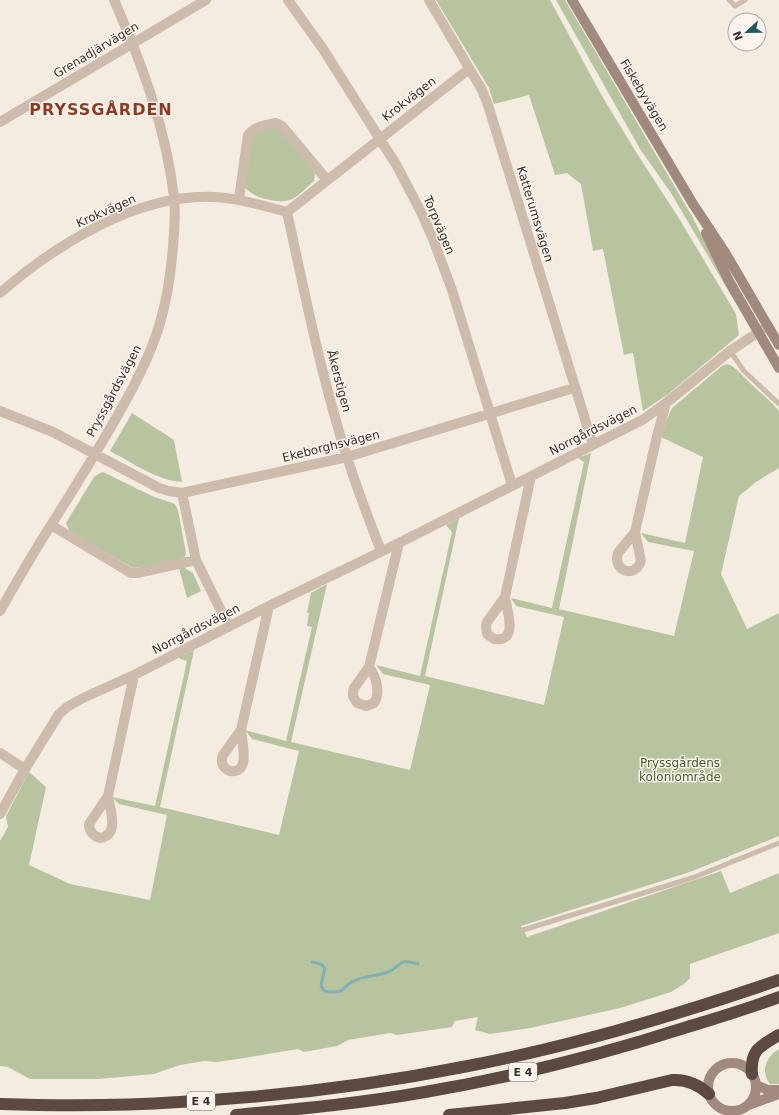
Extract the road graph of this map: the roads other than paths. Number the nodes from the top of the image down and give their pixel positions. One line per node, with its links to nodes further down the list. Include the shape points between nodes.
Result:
1 (114, 0): 8 (street, Pryssgårdsvägen)
2 (206, 0): 8 (street, Grenadjärvägen)
3 (288, 0): 11 (street, Torpvägen, via 323,49)
4 (429, 0): 9 (street, Katterumsvägen)
5 (572, 0): 15 (street, Fiskebyvägen)
6 (728, 0): 7 (lane, via 736,6)
7 (745, 0)
8 (133, 43): 10 (street, Grenadjärvägen); 13 (street, Pryssgårdsvägen, via 155,105 169,164)
9 (469, 69): 11 (street, Krokvägen); 23 (street, Katterumsvägen, via 488,105)
10 (0, 122)
11 (380, 139): 12 (street, Krokvägen); 27 (street, Torpvägen, via 410,190 433,239 452,290)
12 (327, 180): 14 (street, via 282,126 276,123 266,125 252,130 248,135); 16 (street, Krokvägen)
13 (174, 199): 14 (street, Krokvägen); 17 (street, Krokvägen, via 134,211 82,235 41,260); 29 (street, Pryssgårdsvägen, via 172,262 160,322 135,384)
14 (239, 199): 16 (street, Krokvägen)
15 (693, 204): 18 (street, Fiskebyvägen); 19 (street, Fiskebyvägen, via 729,281)
16 (287, 212): 30 (street, Åkerstigen, via 325,382)
17 (0, 293)
18 (768, 326): 19 (street, Norrgårdsvägen); 20 (street, Fiskebyvägen)
19 (758, 332): 21 (street, Norrgårdsvägen); 22 (street, Fiskebyvägen)
20 (779, 345)
21 (730, 351): 24 (street, Norrgårdsvägen); 25 (lane, via 744,371)
22 (779, 368)
23 (574, 388): 27 (street, Ekeborghsvägen); 28 (street, Katterumsvägen)
24 (666, 403): 28 (street, Norrgårdsvägen, via 644,419); 35 (street)
25 (779, 404)
26 (0, 411): 29 (street, Ekeborghsvägen, via 53,432)
27 (489, 414): 30 (street, Ekeborghsvägen); 32 (street, Torpvägen)
28 (593, 445): 31 (street, Norrgårdsvägen)
29 (96, 454): 33 (street, Ekeborghsvägen, via 159,488); 34 (street, Pryssgårdsvägen)
30 (347, 458): 33 (street, Ekeborghsvägen); 37 (street, Åkerstigen)
31 (531, 476): 32 (street, Norrgårdsvägen); 39 (street)
32 (512, 485): 36 (street, Norrgårdsvägen)
33 (182, 493): 38 (street)
34 (51, 525): 38 (street, via 131,573); 41 (street, Pryssgårdsvägen)
35 (635, 532)
36 (399, 543): 37 (street, Norrgårdsvägen); 43 (street)
37 (381, 551): 40 (street, Norrgårdsvägen)
38 (196, 560): 42 (street)
39 (505, 597)
40 (269, 606): 42 (street, Norrgårdsvägen); 45 (street)
41 (0, 611)
42 (229, 627): 44 (street, Norrgårdsvägen)
43 (369, 667)
44 (134, 675): 47 (street, Norrgårdsvägen, via 67,707 59,714); 48 (street)
45 (241, 730)
46 (0, 753): 47 (street)
47 (25, 769): 49 (street, Norrgårdsvägen)
48 (108, 796)
49 (0, 814)
50 (779, 843): 51 (lane, via 692,878)
51 (523, 930)
52 (779, 975): 54 (highway)
53 (779, 980): 54 (highway, E 4)
54 (751, 989): 61 (highway, E 4, via 611,1033 469,1066 400,1078 311,1091 179,1102 60,1106)
55 (779, 997): 63 (highway, E 4, via 636,1043 523,1072 425,1092 314,1108)
56 (779, 1035): 57 (highway, via 754,1053 751,1063)
57 (754, 1079): 58 (street, via 768,1090); 59 (street, via 741,1065 735,1063 722,1066 712,1074); 62 (street, via 754,1096)
58 (779, 1090)
59 (709, 1094): 62 (street, via 716,1105 729,1111 736,1111); 66 (highway, via 693,1082 672,1080 565,1103)
60 (779, 1094): 62 (street)
61 (0, 1104)
62 (748, 1105)
63 (258, 1113): 64 (highway, E 4); 65 (highway)
64 (236, 1115)
65 (280, 1115)
66 (449, 1115)

